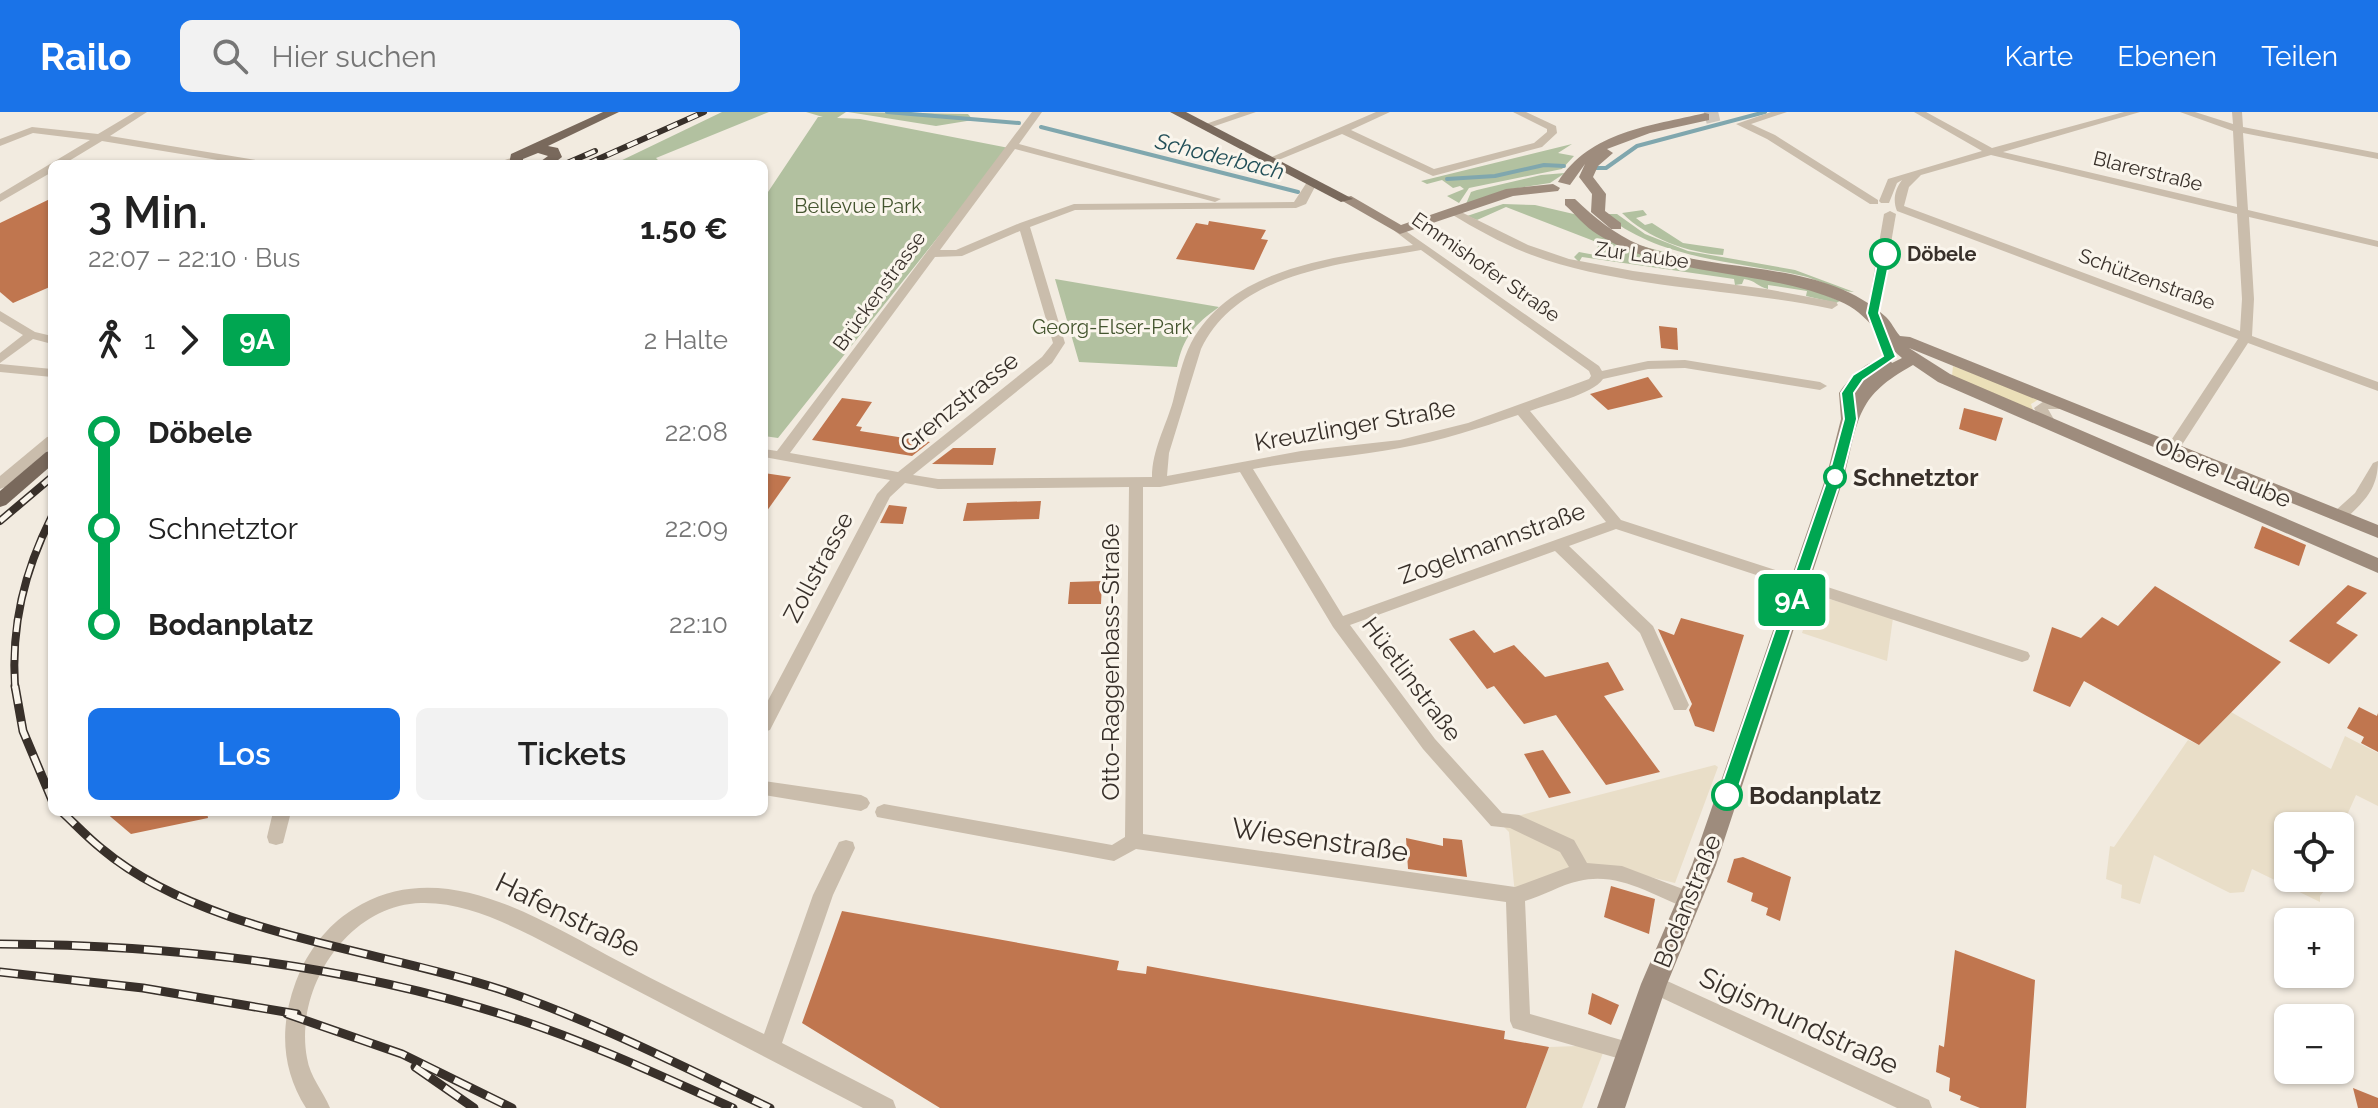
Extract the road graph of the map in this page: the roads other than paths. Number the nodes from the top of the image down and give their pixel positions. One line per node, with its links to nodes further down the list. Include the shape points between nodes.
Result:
1 (142, 112): 19 (street)
2 (613, 112): 16 (main road)
3 (1176, 112): 14 (main road)
4 (1251, 112): 14 (street)
5 (1385, 112): 17 (street)
6 (1518, 112): 17 (street, via 1552,128 1544,142 1433,173)
7 (1782, 112): 37 (street, via 1741,124)
8 (1919, 112): 24 (street, Blarerstraße)
9 (2135, 112): 24 (street)
10 (2185, 112): 15 (street)
11 (2237, 112): 15 (street)
12 (1705, 117): 18 (main road)
13 (1031, 120): 21 (street, Brückenstrasse)
14 (1205, 126): 26 (main road)
15 (2238, 129): 25 (street); 41 (street)
16 (571, 130): 22 (main road); 23 (main road)
17 (1343, 130): 26 (street)
18 (1637, 136): 34 (main road, via 1593,150 1574,164); 35 (main road, via 1592,164 1586,177)
19 (101, 138): 20 (street, via 32,130); 27 (street); 28 (street)
20 (0, 143)
21 (1012, 145): 38 (street); 46 (street, Brückenstrasse)
22 (530, 150): 23 (main road); 29 (main road)
23 (553, 151): 30 (main road)
24 (1991, 152): 32 (street); 41 (street, Blarerstraße)
25 (2378, 156)
26 (1272, 159): 33 (main road)
27 (64, 160)
28 (237, 160)
29 (518, 160)
30 (550, 160)
31 (48, 169): 36 (street)
32 (1920, 172): 37 (street, via 1892,181); 39 (street, via 1907,179)
33 (1313, 181): 38 (street, via 1296,205); 43 (main road, Emmishofer Straße)
34 (1561, 192): 35 (main road); 40 (main road, via 1491,200); 47 (main road, via 1609,235 1653,254)
35 (1592, 192): 47 (main road, via 1588,206 1600,220)
36 (0, 199)
37 (1880, 202): 39 (street, Schützenstraße, via 1876,209)
38 (1235, 205): 42 (street, via 1074,207)
39 (1897, 209): 49 (street); 52 (street, Schützenstraße)
40 (1455, 212): 43 (main road); 48 (street, Zur Laube, via 1565,262)
41 (2242, 212): 44 (street, Blarerstraße); 52 (street)
42 (1024, 225): 46 (street, via 958,254); 77 (street, Grenzstrasse, via 1059,343 1047,360)
43 (1400, 230): 45 (street, Emmishofer Straße)
44 (2378, 244)
45 (1420, 247): 61 (street, Emmishofer Straße, via 1528,319); 78 (street, via 1279,275 1221,315 1195,351 1159,459)
46 (932, 253): 73 (street, Brückenstrasse)
47 (1691, 261): 49 (main road, via 1816,285)
48 (1832, 305)
49 (1873, 313): 53 (main road); 55 (main road); 58 (main road, via 1887,342)
50 (0, 315): 51 (street)
51 (31, 335): 54 (street); 56 (street)
52 (2246, 337): 65 (street, Schützenstraße); 71 (street)
53 (1901, 338): 55 (main road); 57 (main road, Obere Laube)
54 (48, 339)
55 (1913, 358): 57 (main road, Bodanstraße); 58 (main road, Bodanstraße); 62 (main road, Obere Laube); 63 (main road)
56 (0, 359)
57 (1948, 359): 66 (main road, Obere Laube)
58 (1887, 362): 68 (main road, Bodanstraße, via 1858,378 1847,393)
59 (0, 368): 60 (street)
60 (48, 373)
61 (1598, 376): 64 (street, Kreuzlinger Straße, via 1648,365 1685,364); 67 (street, Kreuzlinger Straße, via 1586,386)
62 (1944, 378): 63 (main road, Obere Laube); 69 (main road, Obere Laube)
63 (1876, 379): 68 (main road, Bodanstraße)
64 (1820, 386)
65 (2378, 387)
66 (2074, 407): 69 (street, via 2047,403 2041,408); 71 (main road, Obere Laube)
67 (1520, 408): 76 (street, Kreuzlinger Straße, via 1400,444); 83 (street)
68 (1850, 419): 87 (main road, Bodanstraße)
69 (2049, 423): 86 (main road, Obere Laube)
70 (48, 443): 80 (street)
71 (2173, 448): 82 (main road, Obere Laube)
72 (768, 454): 73 (street, Kreuzlinger Straße)
73 (781, 456): 77 (street, Kreuzlinger Straße)
74 (48, 459): 81 (main road)
75 (2378, 466): 82 (street, via 2361,496)
76 (1245, 468): 78 (street, Kreuzlinger Straße); 88 (street, Hüetlinstraße)
77 (899, 479): 79 (street, Kreuzlinger Straße); 91 (street, Zollstrasse, via 884,494)
78 (1160, 482): 79 (street, Kreuzlinger Straße)
79 (1136, 483): 97 (street, Otto-Raggenbass-Straße)
80 (0, 484)
81 (0, 501)
82 (2339, 516): 84 (main road, Obere Laube)
83 (1616, 524): 85 (street, Zogelmannstraße); 87 (street)
84 (2378, 532)
85 (1558, 545): 88 (street, Zogelmannstraße); 90 (street, via 1647,630)
86 (2378, 566)
87 (1797, 584): 89 (street); 101 (main road, Bodanstraße)
88 (1339, 623): 99 (street, Hüetlinstraße, via 1429,744 1498,821 1512,820 1567,846)
89 (2022, 656)
90 (1680, 705)
91 (768, 717)
92 (768, 789): 93 (street)
93 (861, 803)
94 (884, 812): 97 (street, Wiesenstraße, via 1114,853)
95 (281, 816): 96 (street)
96 (276, 837)
97 (1134, 841): 100 (street, Wiesenstraße)
98 (846, 848): 103 (street, via 823,895)
99 (1582, 871): 100 (street, via 1536,892); 101 (street, via 1618,874)
100 (1515, 895): 104 (street, via 1520,1021)
101 (1689, 900): 102 (main road, Bodanstraße)
102 (1654, 984): 104 (main road, Bodanstraße); 108 (street, Sigismundstraße)
103 (769, 1049): 105 (street, Hafenstraße, via 541,931 463,900 417,895 381,905 340,928 312,966 292,1045); 106 (street, Hafenstraße)
104 (1631, 1052): 107 (main road, Bodanstraße)
105 (319, 1108)
106 (885, 1108)
107 (1611, 1108)
108 (1921, 1108)

